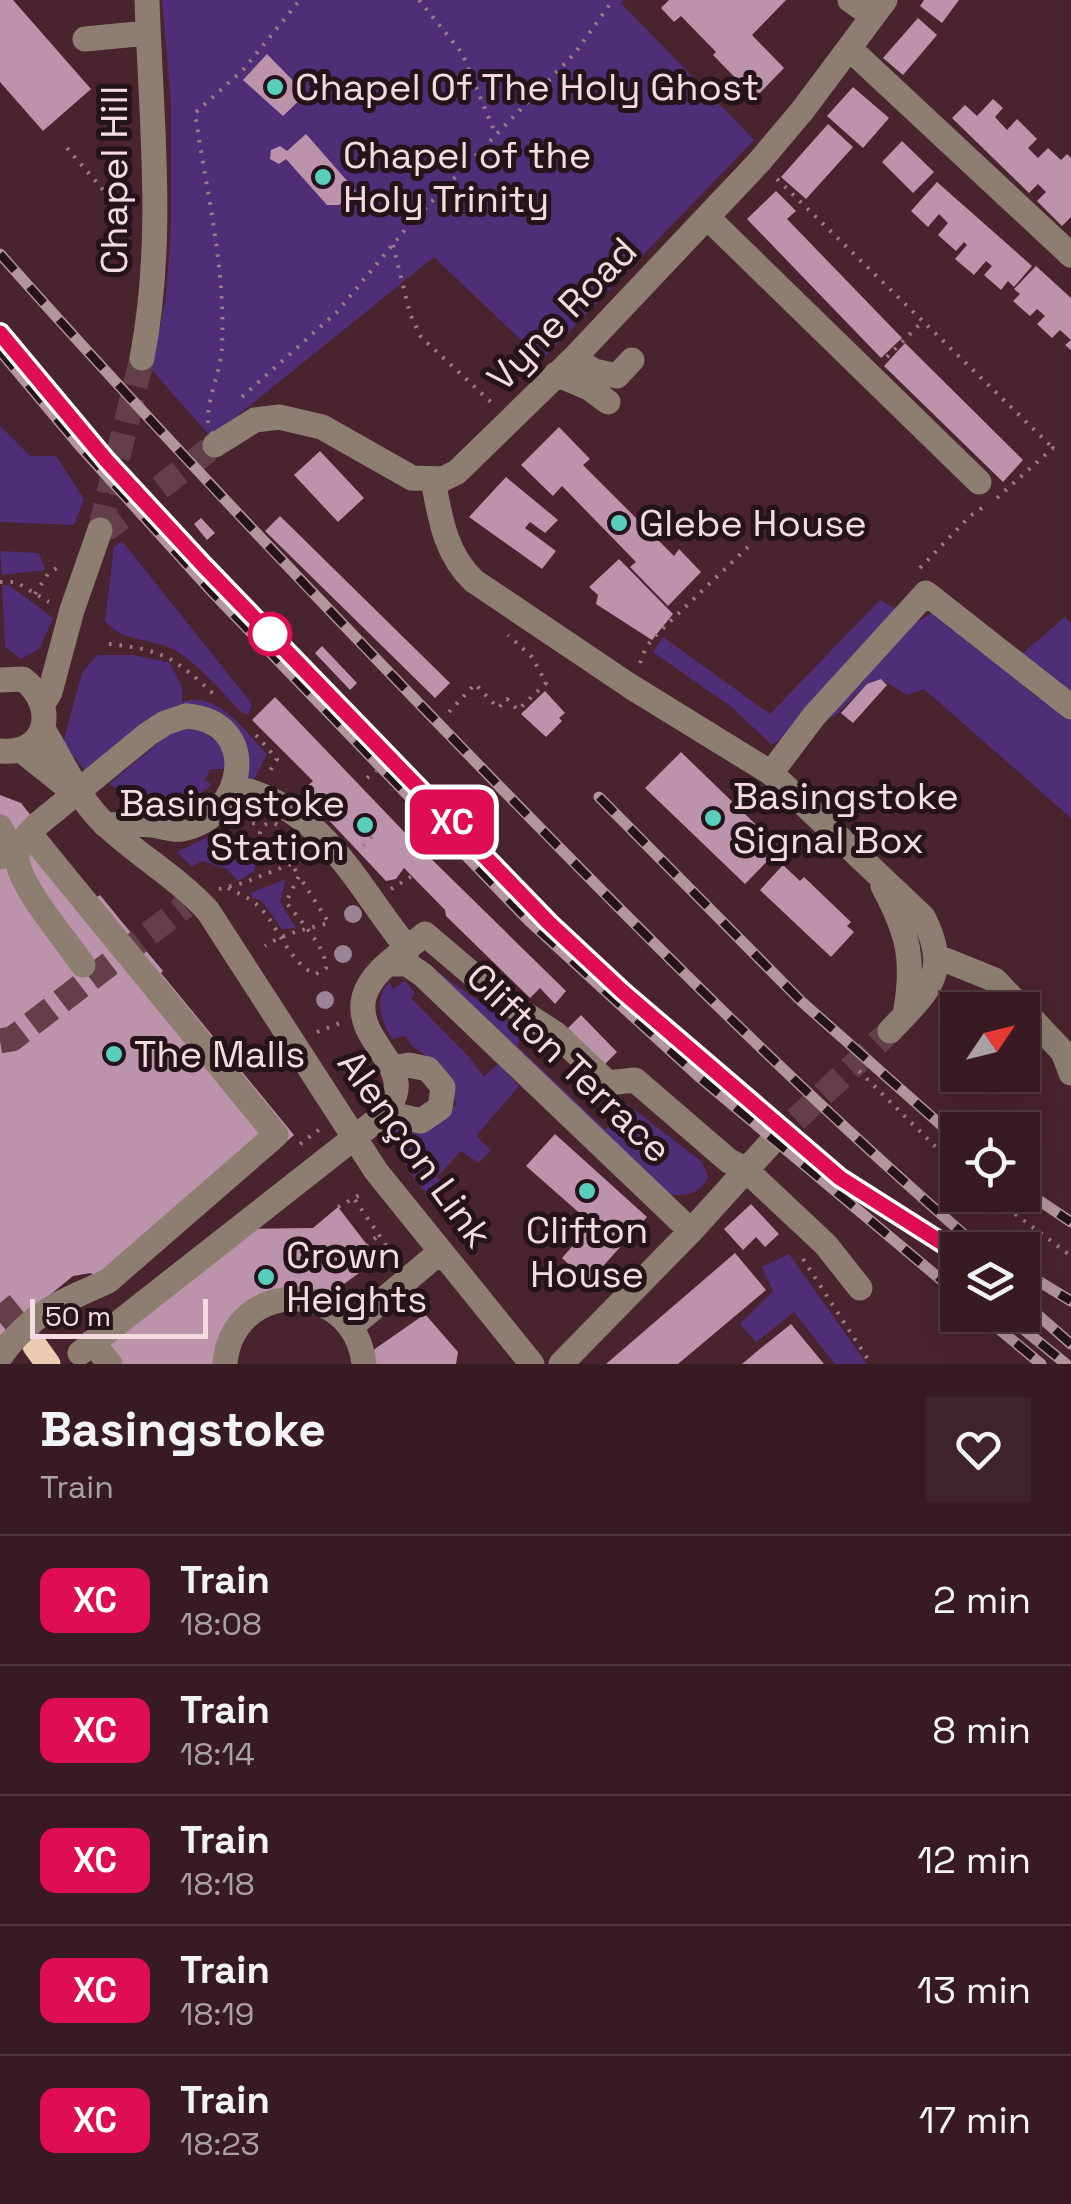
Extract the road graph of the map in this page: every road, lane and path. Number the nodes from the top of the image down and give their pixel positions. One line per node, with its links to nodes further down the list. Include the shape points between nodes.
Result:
1 (147, 0): 7 (street, Chapel Hill)
2 (300, 0): 25 (path, via 243,70 195,113 222,300 222,351 208,427)
3 (419, 0): 10 (path, via 462,53)
4 (613, 0): 10 (path, via 575,53)
5 (850, 0): 6 (street)
6 (879, 8): 9 (street, Vyne Road)
7 (148, 33): 8 (street); 18 (street, Chapel Hill, via 154,265)
8 (85, 39)
9 (850, 49): 12 (street, Vyne Road); 16 (street)
10 (496, 133): 15 (path)
11 (67, 148): 14 (path)
12 (759, 162): 13 (street, Vyne Road); 17 (path)
13 (707, 217): 20 (street, Vyne Road); 21 (street)
14 (129, 224)
15 (393, 244): 22 (path, via 421,337 492,404); 23 (path, via 337,312)
16 (1071, 255)
17 (924, 320): 21 (path); 31 (path, via 1055,450 970,516)
18 (142, 358)
19 (632, 360): 20 (street, via 617,376)
20 (565, 366): 24 (street); 27 (street, Vyne Road, via 457,472)
21 (870, 375): 28 (street)
22 (505, 398)
23 (237, 402)
24 (608, 402)
25 (222, 414)
26 (219, 444): 27 (street, via 256,420 280,417 322,428 412,478)
27 (433, 480): 38 (street, via 442,530 460,567)
28 (979, 482)
29 (100, 530): 34 (street)
30 (749, 546): 38 (path, via 658,633)
31 (911, 579)
32 (1, 582): 33 (path)
33 (35, 594)
34 (72, 610): 37 (street, via 45,654); 40 (street)
35 (109, 644): 36 (path)
36 (137, 647)
37 (12, 680): 40 (street)
38 (630, 686): 45 (street)
39 (538, 691): 42 (path, via 518,710 507,699 498,708 475,684)
40 (44, 702): 43 (street)
41 (1071, 707): 45 (street, via 926,592)
42 (449, 712)
43 (43, 729): 44 (street, Alençon Link); 49 (street, Alençon Link)
44 (11, 751): 49 (street, Alençon Link)
45 (764, 769): 59 (street)
46 (376, 770): 47 (path)
47 (367, 778)
48 (250, 791): 66 (street, via 274,798 328,842)
49 (82, 798): 51 (street, Alençon Link)
50 (230, 822): 53 (path)
51 (105, 825): 54 (street, bridge, via 182,830 215,813 238,769 224,730 186,716 165,723); 70 (street, Alençon Link, via 208,911)
52 (0, 826): 56 (street, via 10,848)
53 (264, 826): 55 (path, via 278,827); 55 (path, via 262,840)
54 (33, 829): 68 (street, via 17,858 26,884); 94 (street, bridge, via 276,1135 108,1280 49,1307)
55 (278, 842): 58 (path)
56 (0, 858)
57 (308, 858): 58 (path)
58 (290, 864): 60 (path); 61 (path)
59 (877, 874): 67 (street, via 923,917); 67 (street, via 907,942 912,976 898,1023 935,979)
60 (299, 876): 63 (path, via 286,902); 63 (path, via 329,924)
61 (228, 888): 62 (path); 64 (path, via 258,905)
62 (206, 890)
63 (306, 929): 64 (path); 64 (path, via 326,958 326,968 316,974)
64 (280, 936): 65 (path)
65 (265, 946)
66 (398, 956): 69 (street, via 364,995); 80 (street, via 424,934 608,1082 635,1080); 85 (street, Clifton Terrace)
67 (938, 957): 73 (street, via 995,980 1063,1052)
68 (83, 966)
69 (363, 1014): 70 (path); 71 (street)
70 (296, 1045): 76 (street, Alençon Link)
71 (394, 1068): 74 (street); 74 (street, via 428,1068 444,1087 440,1108 421,1120)
72 (859, 1071): 79 (path)
73 (1071, 1073)
74 (390, 1106): 76 (street)
75 (324, 1126): 77 (path)
76 (353, 1136): 88 (street, Alençon Link); 95 (street, via 86,1348)
77 (304, 1141)
78 (769, 1145): 80 (street)
79 (940, 1150)
80 (745, 1170): 85 (street); 92 (street)
81 (367, 1190): 82 (path)
82 (355, 1200): 83 (path); 86 (path)
83 (338, 1206)
84 (1013, 1212): 90 (path)
85 (691, 1231): 99 (street)
86 (380, 1234): 87 (path); 89 (path)
87 (366, 1246)
88 (440, 1252): 93 (street); 98 (street, Alençon Link)
89 (396, 1256)
90 (1071, 1256)
91 (802, 1258): 100 (path)
92 (860, 1288)
93 (351, 1327): 96 (street, via 315,1301 270,1302 236,1330); 97 (street)
94 (0, 1357)
95 (110, 1364)
96 (225, 1364)
97 (364, 1364)
98 (532, 1364)
99 (561, 1364)
100 (871, 1364)

